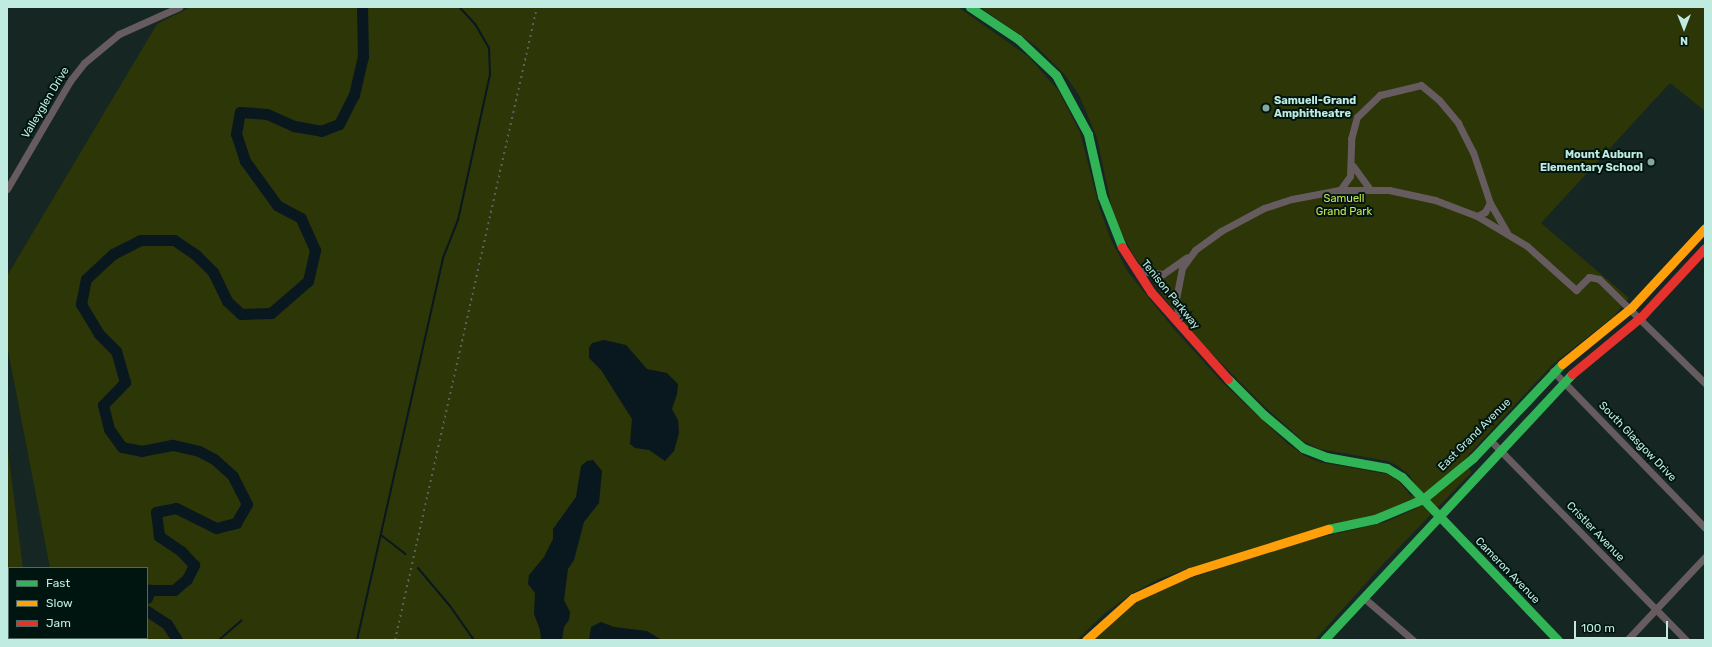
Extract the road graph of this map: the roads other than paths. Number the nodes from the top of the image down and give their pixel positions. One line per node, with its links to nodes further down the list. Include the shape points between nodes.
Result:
1 (179, 7): 4 (street, Valleyglen Drive, via 119,34 84,63 70,81)
2 (970, 7): 13 (main road, Tenison Parkway, via 1018,39 1040,58 1066,91 1088,134 1110,220)
3 (1353, 166): 5 (street); 6 (street, via 1347,184); 7 (street, via 1352,128 1364,108 1389,92 1420,85 1439,100 1458,123 1473,152)
4 (7, 189)
5 (1370, 189): 6 (street); 8 (street, via 1421,196)
6 (1339, 190): 12 (street, via 1292,199 1264,208)
7 (1490, 203): 8 (street, via 1485,212); 10 (street)
8 (1477, 216): 10 (street)
9 (1703, 233): 14 (main road, East Grand Avenue)
10 (1508, 234): 14 (street, via 1527,246 1576,290 1593,276)
11 (1705, 248): 15 (main road)
12 (1195, 250): 13 (street, via 1163,274 1147,272); 16 (street, via 1182,268 1177,288 1177,308)
13 (1130, 264): 16 (main road, Tenison Parkway)
14 (1631, 308): 15 (street); 17 (main road, East Grand Avenue)
15 (1641, 317): 18 (main road, via 1589,358); 19 (street)
16 (1182, 329): 22 (main road, Tenison Parkway, via 1264,415 1303,448 1326,457 1394,471)
17 (1553, 371): 18 (street, South Glasgow Drive); 20 (main road, East Grand Avenue)
18 (1564, 382): 21 (main road); 24 (street, South Glasgow Drive)
19 (1705, 383)
20 (1490, 440): 21 (street, Cristler Avenue); 22 (main road, East Grand Avenue, via 1464,466)
21 (1501, 451): 23 (main road); 27 (street, Cristler Avenue)
22 (1423, 499): 23 (main road, Tenison Parkway); 28 (main road, East Grand Avenue, via 1375,519 1313,532 1190,572 1133,598)
23 (1440, 518): 26 (main road); 31 (main road, Cameron Avenue)
24 (1705, 528)
25 (1705, 557): 27 (street)
26 (1364, 598): 29 (main road); 30 (street)
27 (1655, 609): 32 (street); 33 (street, Cristler Avenue)
28 (1086, 640)
29 (1324, 640)
30 (1413, 640)
31 (1558, 640)
32 (1627, 640)
33 (1686, 640)

